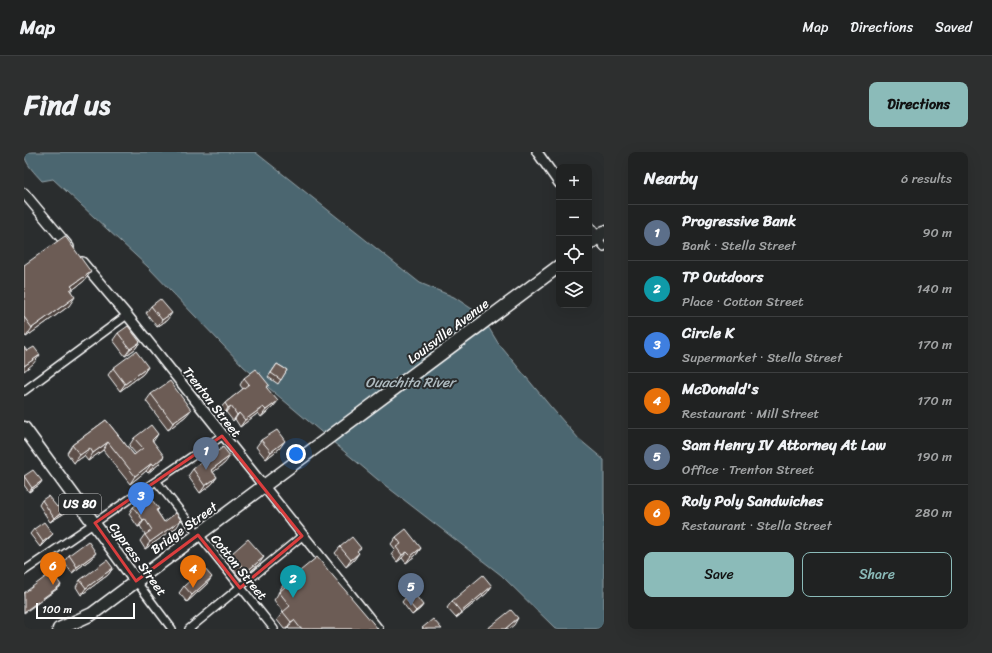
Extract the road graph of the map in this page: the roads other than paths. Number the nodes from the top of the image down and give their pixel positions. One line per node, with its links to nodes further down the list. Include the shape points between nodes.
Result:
1 (537, 152): 2 (street)
2 (556, 179)
3 (26, 199): 7 (street, Trenton Street)
4 (592, 230): 5 (street)
5 (599, 240)
6 (556, 268): 11 (main road, Louisville Avenue)
7 (127, 315): 8 (street); 10 (street, Trenton Street)
8 (24, 391)
9 (24, 428): 14 (main road, Cypress Street / US 80)
10 (222, 436): 12 (street); 13 (street, Trenton Street)
11 (297, 462): 13 (main road, Bridge Street)
12 (157, 482): 14 (street); 15 (street, Cotton Street)
13 (264, 486): 15 (main road, Bridge Street); 16 (street, Trenton Street)
14 (95, 524): 17 (street); 18 (main road, Cypress Street / US 80)
15 (198, 535): 18 (main road, Bridge Street); 19 (street, Cotton Street)
16 (302, 536): 19 (street); 26 (street, Trenton Street)
17 (24, 571)
18 (136, 581): 20 (main road, Bridge Street); 23 (street, Cypress Street)
19 (240, 588): 24 (street); 25 (street, Cotton Street)
20 (87, 617): 21 (main road, Bridge Street); 22 (main road, Bridge Street)
21 (59, 629)
22 (77, 629)
23 (172, 629)
24 (189, 629)
25 (274, 629)
26 (378, 629)

